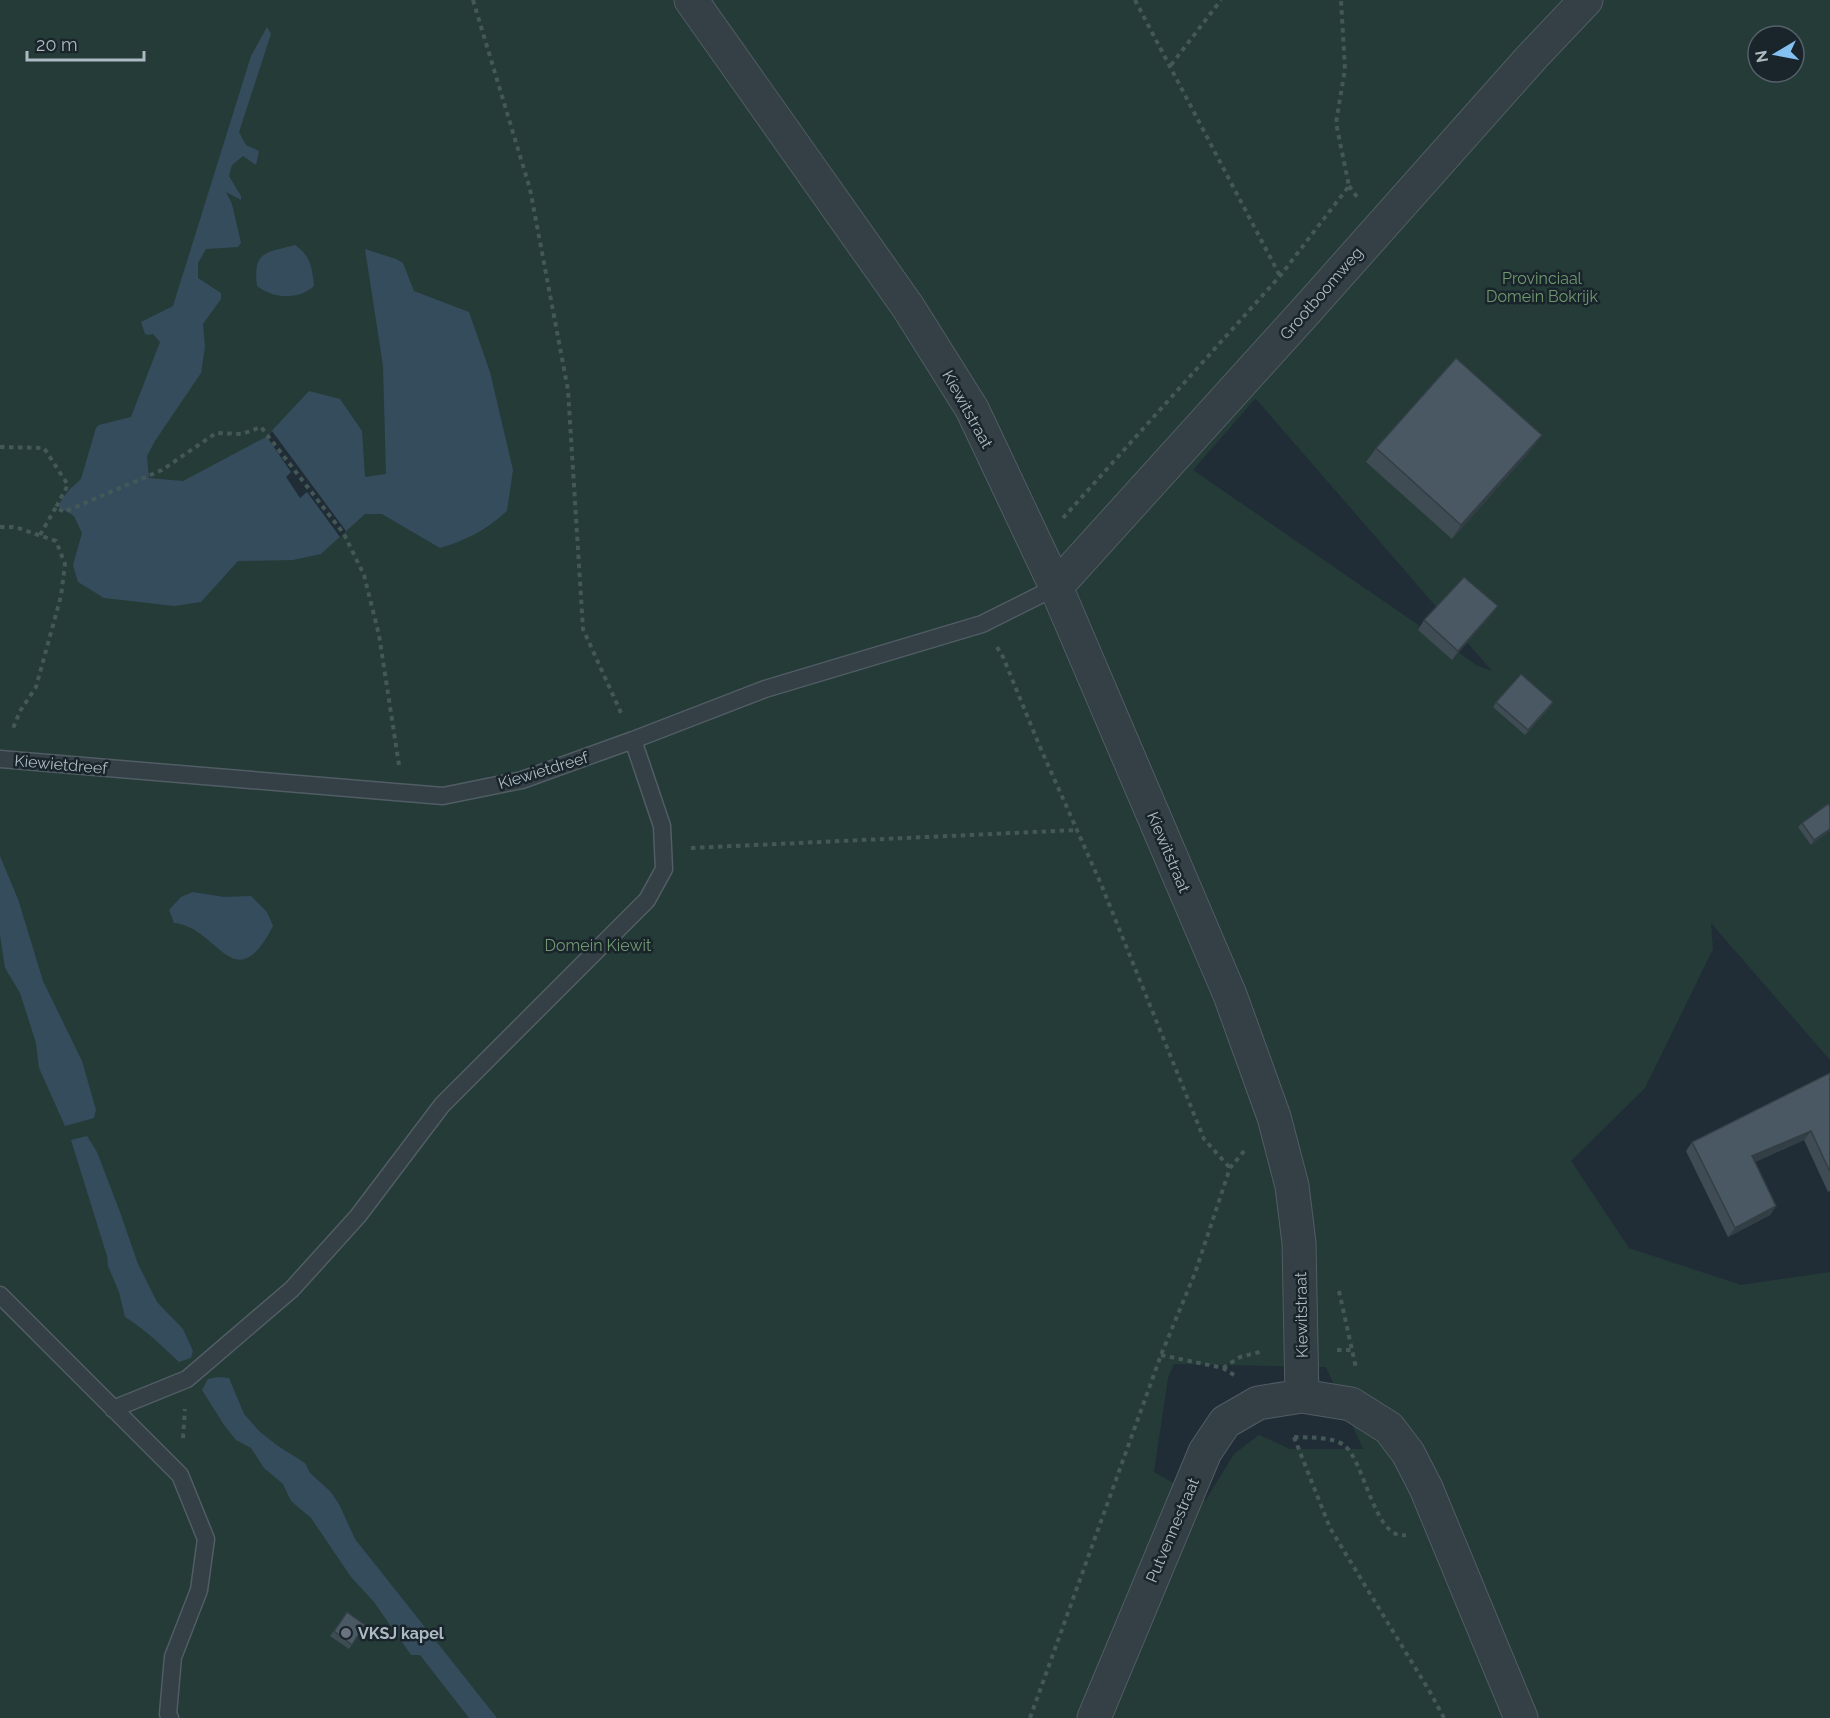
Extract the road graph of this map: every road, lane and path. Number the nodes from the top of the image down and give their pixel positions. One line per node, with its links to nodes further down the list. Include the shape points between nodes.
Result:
1 (473, 0): 14 (path, via 530,189 567,390 583,629)
2 (691, 0): 12 (street, Kiewitstraat, via 908,308 966,400)
3 (1135, 0): 7 (path)
4 (1221, 0): 7 (path)
5 (1341, 0): 7 (path, via 1345,69 1336,123 1349,186 1280,276)
6 (1586, 0): 12 (street, Grootboomweg)
7 (1171, 65)
8 (0, 447): 9 (path, via 44,448 68,485)
9 (56, 507): 11 (path); 16 (path, via 64,512 162,470 216,433 242,435 261,427 344,534 364,575 379,635)
10 (0, 527): 11 (path)
11 (40, 535): 15 (path, via 56,541 65,564 61,596 36,687 20,711)
12 (1056, 587): 13 (lane, Kiewietdreef); 19 (street, Kiewitstraat, via 1230,995)
13 (982, 624): 14 (lane, Kiewietdreef, via 765,689); 17 (path, via 1003,657)
14 (633, 740): 16 (lane, Kiewietdreef, via 522,780 443,796); 18 (lane, via 662,826)
15 (1, 759): 16 (lane, Kiewietdreef)
16 (404, 793)
17 (1077, 830): 18 (path); 20 (path, via 1204,1139)
18 (663, 849): 25 (lane, via 664,870 647,900 442,1105 358,1216 292,1289)
19 (1274, 1117): 20 (path); 27 (street, Kiewitstraat, via 1292,1186 1299,1243)
20 (1230, 1168): 23 (path, via 1195,1273)
21 (0, 1295): 28 (lane)
22 (1273, 1350): 24 (path, via 1240,1357)
23 (1161, 1355): 24 (path); 34 (path)
24 (1224, 1368): 26 (path)
25 (187, 1379): 28 (lane); 31 (path)
26 (1240, 1380)
27 (1302, 1396): 32 (street, via 1351,1404 1389,1428 1408,1453); 35 (street, Putvennestraat, via 1258,1403 1225,1422 1205,1452)
28 (113, 1409): 31 (lane)
29 (1282, 1436): 30 (path)
30 (1294, 1437): 32 (path, via 1345,1446 1383,1523 1393,1533 1402,1536); 36 (path, via 1330,1528)
31 (180, 1475): 33 (lane, via 206,1539 199,1590 173,1657)
32 (1441, 1525): 37 (street)
33 (170, 1718)
34 (1030, 1718)
35 (1094, 1718)
36 (1444, 1718)
37 (1521, 1718)

